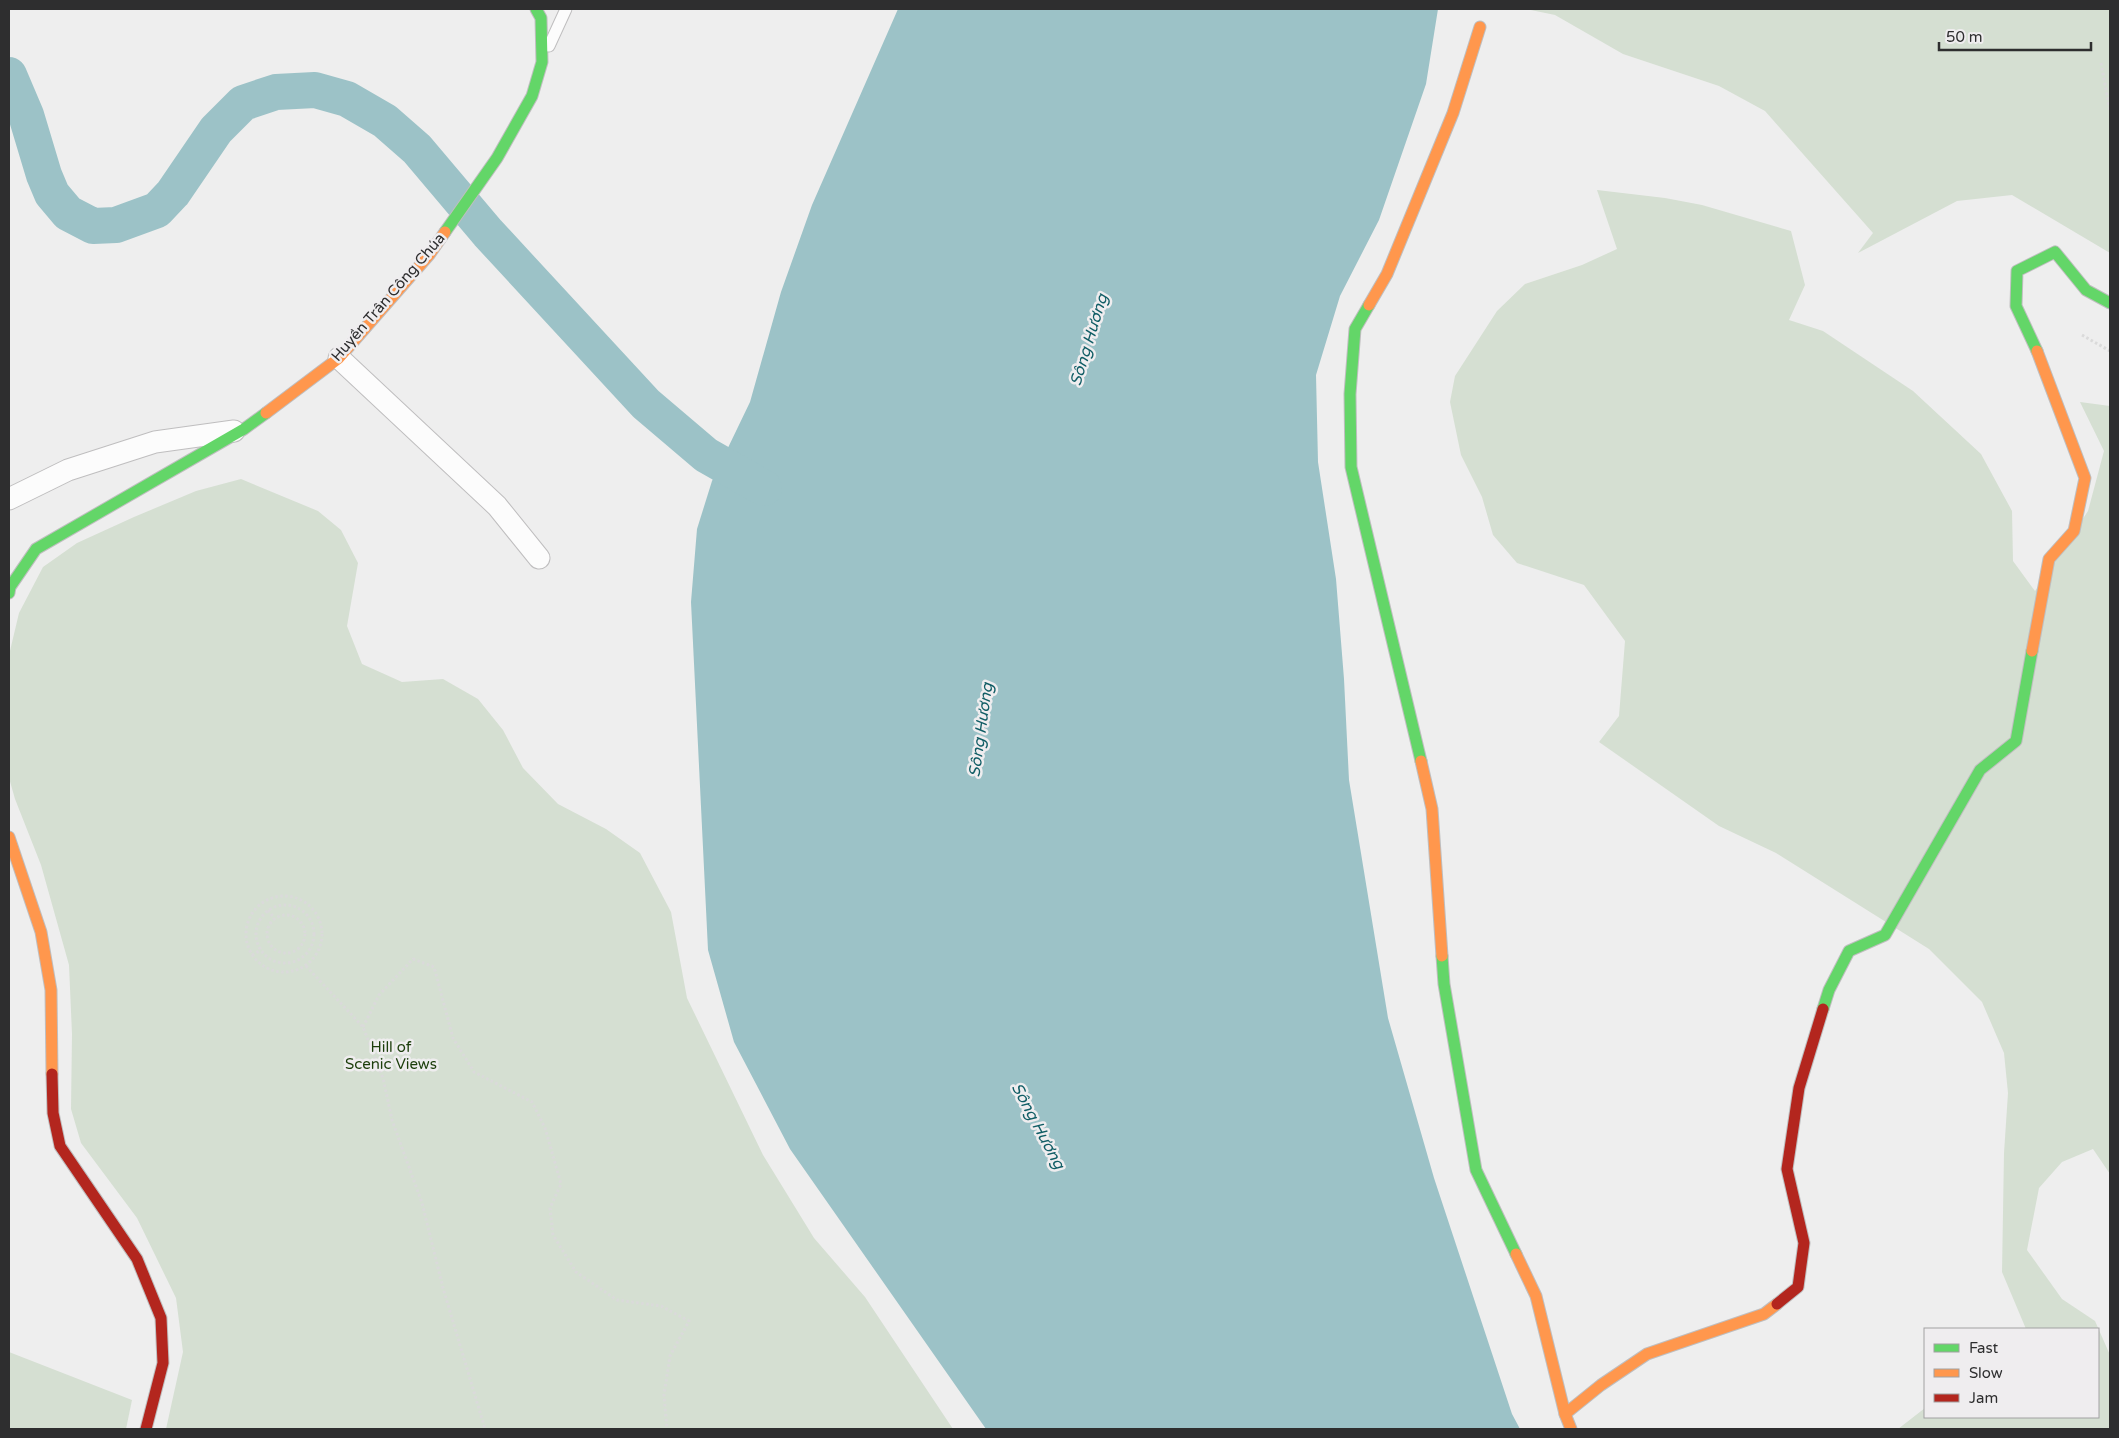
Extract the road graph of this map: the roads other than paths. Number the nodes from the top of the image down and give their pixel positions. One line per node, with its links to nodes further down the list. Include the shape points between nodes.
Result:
1 (536, 9): 4 (street, Huyền Trân Công Chúa, via 542,18)
2 (566, 9): 4 (lane)
3 (1480, 27): 12 (street, via 1453,113 1387,274 1355,329 1350,394 1351,467 1432,808 1444,984 1476,1170 1536,1296)
4 (542, 62): 6 (street, Huyền Trân Công Chúa, via 532,96 497,158 429,255)
5 (2110, 303): 12 (street, via 2086,290 2055,252 2017,271 2016,306 2035,346 2085,478 2074,531 2049,559 2016,740 1980,770 1885,935 1849,950 1829,990 1800,1088 1787,1169 1804,1243 1798,1287 1764,1314 1647,1354)
6 (339, 358): 7 (street, Huyền Trân Công Chúa); 9 (street, via 497,506)
7 (244, 429): 8 (street, via 155,442 68,470); 10 (street, Huyền Trân Công Chúa, via 36,549 10,586)
8 (9, 499)
9 (539, 558)
10 (9, 593)
11 (9, 837): 13 (street, via 41,932 51,990 53,1112 60,1146 137,1259 161,1318 163,1363)
12 (1565, 1414): 14 (street)
13 (146, 1429)
14 (1572, 1429)

